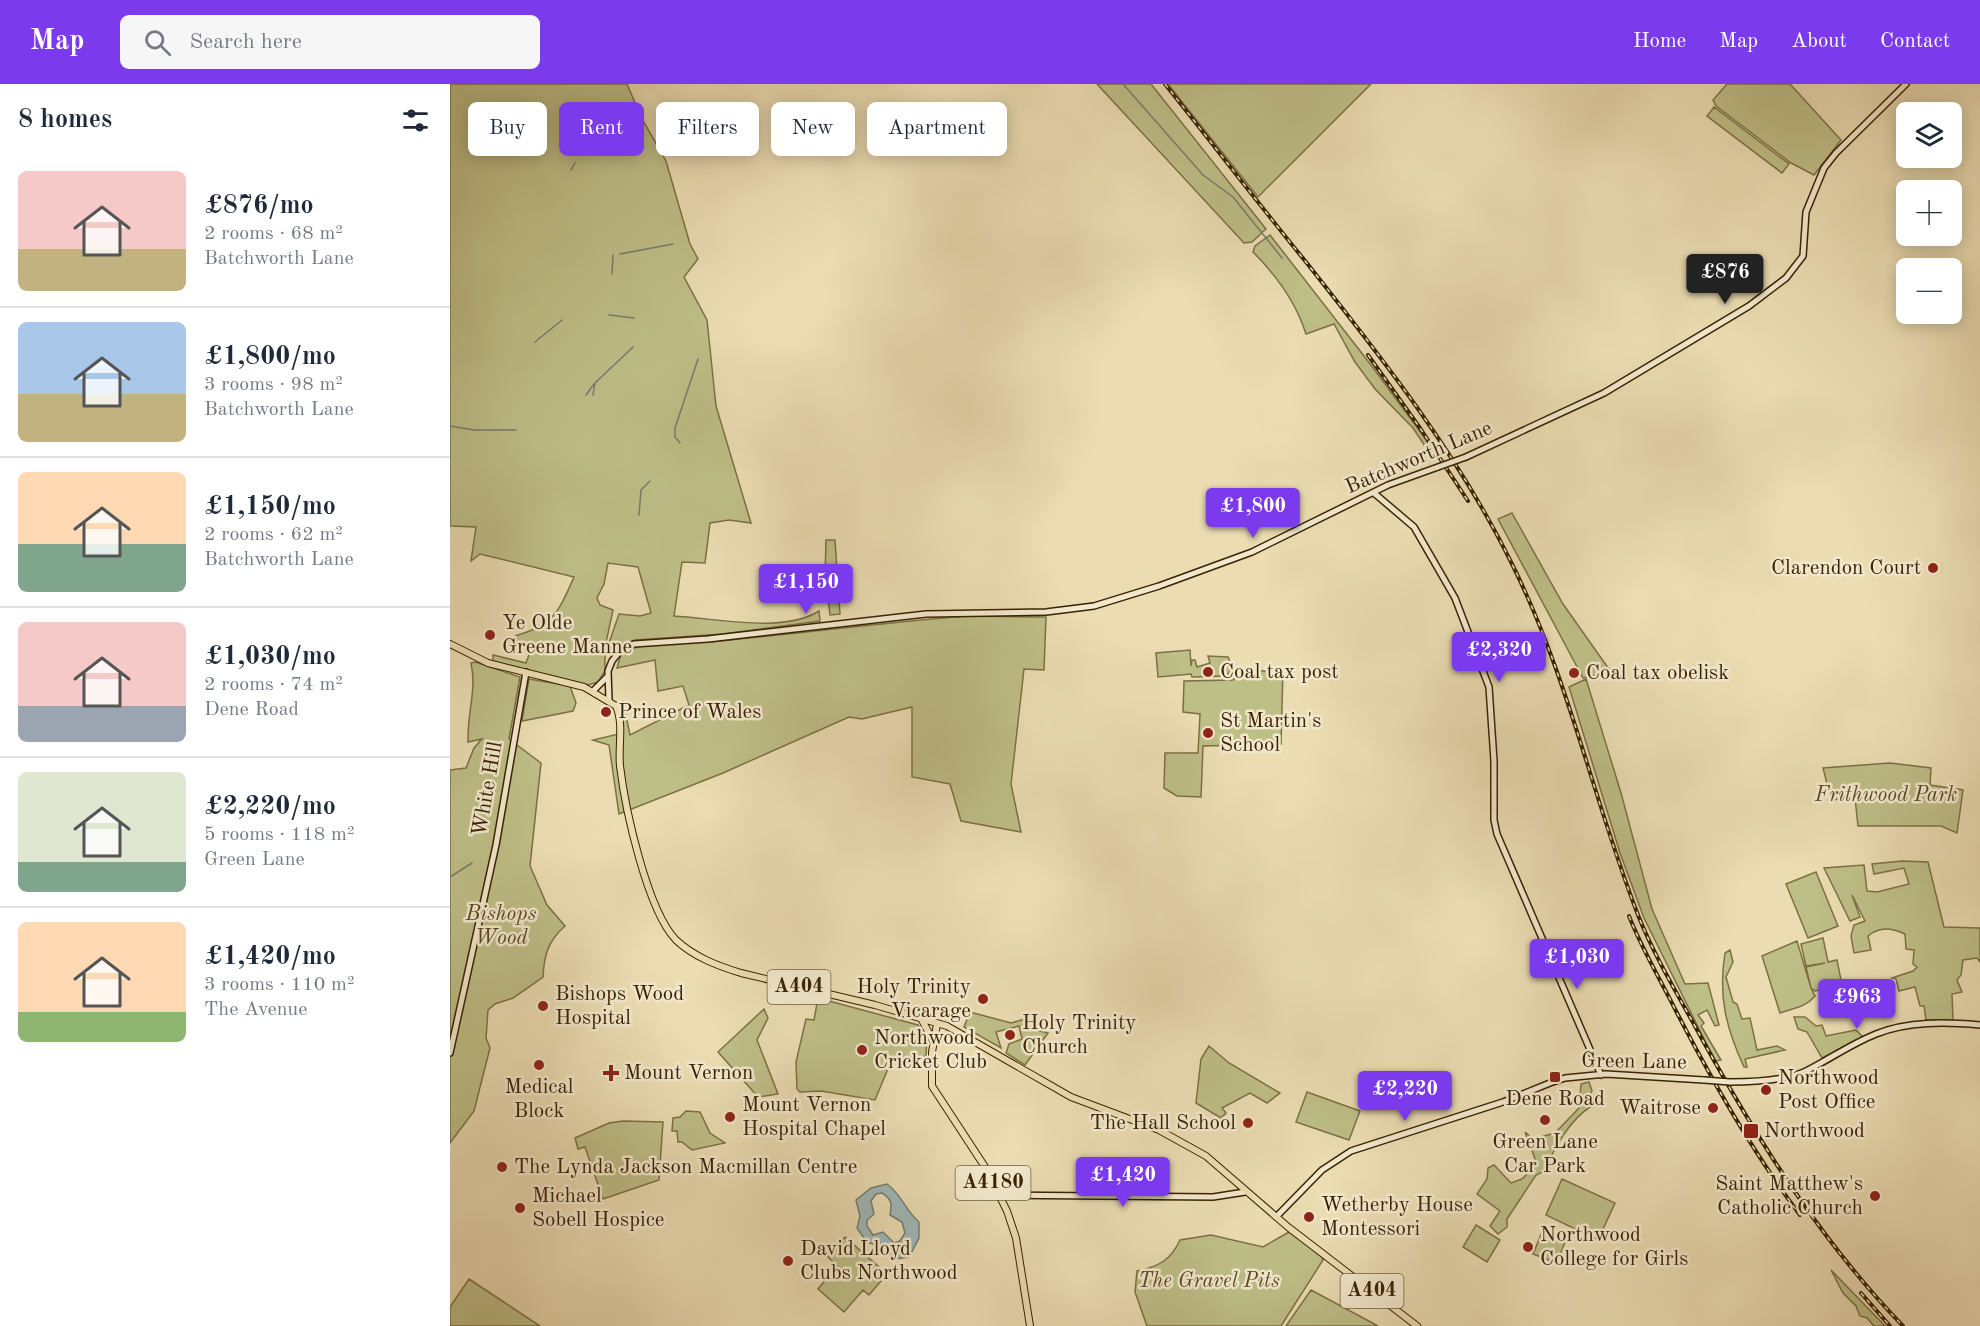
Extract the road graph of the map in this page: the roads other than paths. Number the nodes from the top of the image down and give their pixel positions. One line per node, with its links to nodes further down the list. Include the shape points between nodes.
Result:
1 (1906, 84): 2 (street, Batchworth Lane, bridge, via 1824,168 1806,212 1803,256 1786,278 1749,306 1604,393 1466,457)
2 (1374, 493): 5 (street, Batchworth Lane, via 1252,552 1094,606 1047,612 926,614 708,639 641,642 618,653); 13 (street, via 1414,527 1455,598 1490,696 1494,820 1502,847)
3 (450, 644): 4 (main road, via 480,660)
4 (526, 672): 6 (main road); 12 (street, White Hill, via 496,845)
5 (607, 677): 6 (street, Batchworth Lane); 7 (street)
6 (594, 690): 7 (main road)
7 (609, 700): 8 (main road, A404, via 618,712 622,780 638,847 659,915 675,939 698,957 723,968)
8 (921, 1018): 9 (main road, A404); 11 (main road)
9 (937, 1024): 11 (main road, A4180); 14 (main road, A404, via 958,1031 1071,1097 1159,1130 1206,1156)
10 (1980, 1025): 13 (street, Green Lane, bridge, via 1903,1027 1872,1036 1806,1071 1754,1081)
11 (933, 1041): 15 (main road, A4180, via 932,1086)
12 (450, 1053)
13 (1601, 1075): 16 (street, Green Lane, via 1565,1078 1351,1151 1322,1170)
14 (1245, 1191): 15 (street, via 1213,1197); 16 (main road, A404)
15 (999, 1195): 17 (main road, A4180, via 1017,1238)
16 (1277, 1216): 18 (main road, A404)
17 (1030, 1326)
18 (1417, 1326)

